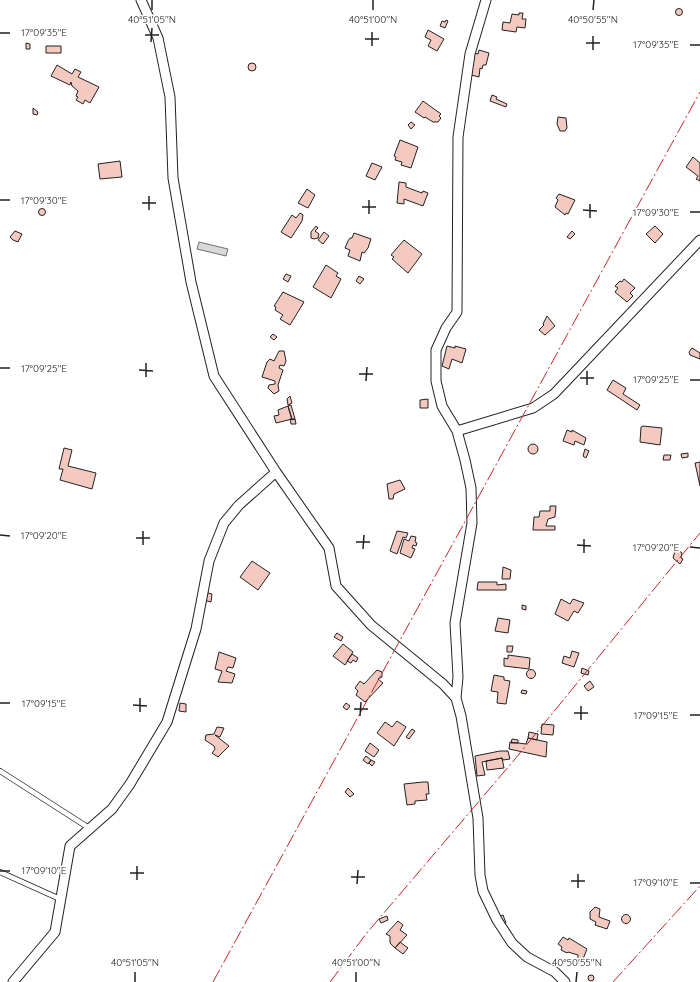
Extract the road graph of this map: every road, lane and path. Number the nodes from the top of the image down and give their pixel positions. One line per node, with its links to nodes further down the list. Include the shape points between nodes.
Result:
1 (141, 0): 5 (street, via 158,38 170,97 173,178 190,282 214,376)
2 (486, 0): 4 (street, via 470,54 458,137 457,312 436,350 436,381 442,406)
3 (700, 240): 4 (street, via 554,394 533,408)
4 (457, 431): 6 (street, via 471,488 472,523 455,623 458,677)
5 (276, 472): 6 (street, via 329,548 336,586 371,625 443,684); 8 (street, via 239,505 224,523 210,561 196,629 167,722 112,809)
6 (456, 698): 12 (street, via 478,818 483,890 497,920 512,943 527,957 555,972)
7 (0, 771): 8 (lane)
8 (89, 828): 10 (street, via 70,846)
9 (0, 872): 10 (lane)
10 (60, 899): 11 (street, via 55,932)
11 (13, 982)
12 (565, 982)

